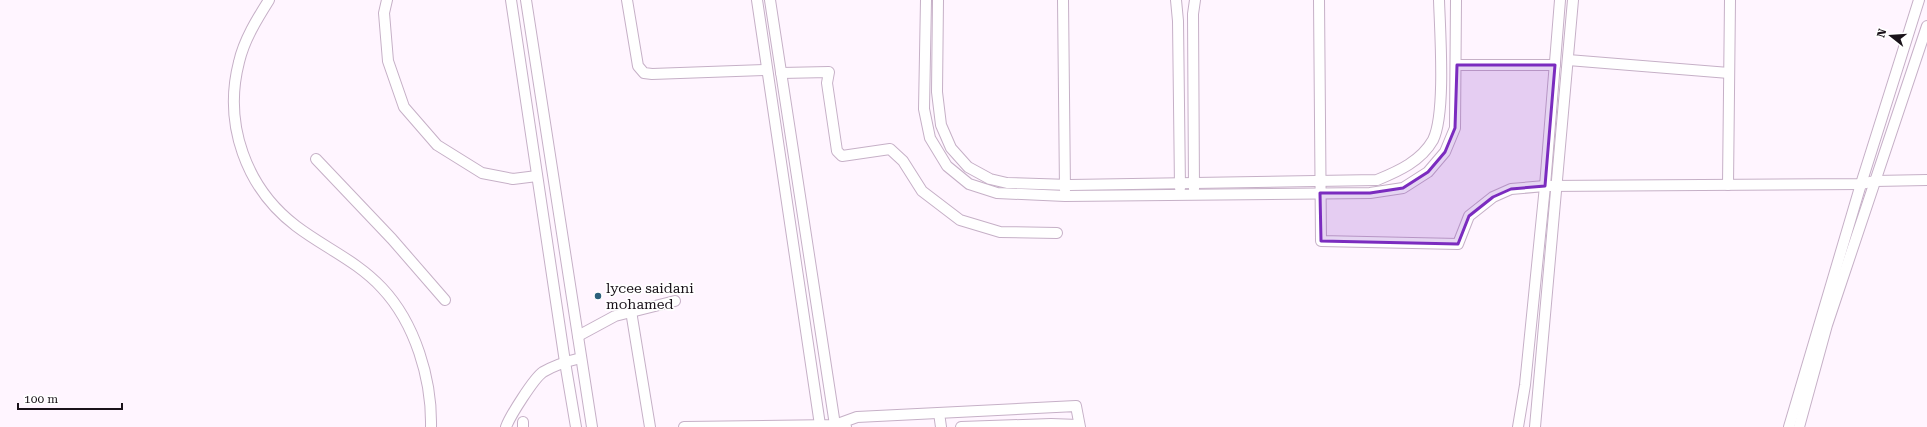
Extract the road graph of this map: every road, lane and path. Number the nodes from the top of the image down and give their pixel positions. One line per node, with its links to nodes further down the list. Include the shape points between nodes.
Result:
1 (269, 0): 54 (street, via 246,42 238,63 234,106 241,150 251,174 280,213 297,227 360,266 383,289 398,310 421,357 432,414)
2 (387, 0): 28 (street, via 384,13 388,61 404,107 437,145 482,173 513,179)
3 (511, 0): 28 (street)
4 (526, 0): 47 (street)
5 (627, 0): 24 (street, via 638,66 644,72 652,74)
6 (757, 0): 24 (street)
7 (770, 0): 25 (street)
8 (926, 0): 42 (street, via 924,109 930,138 947,166 970,184 997,193)
9 (938, 0): 36 (street, via 937,92 941,125 951,148 968,167 990,179 1007,183)
10 (1062, 0): 36 (street)
11 (1176, 0): 33 (street)
12 (1195, 0): 32 (street)
13 (1319, 0): 29 (street)
14 (1439, 0): 29 (street, via 1440,102 1433,139 1421,156 1400,170 1377,180)
15 (1456, 0): 22 (street)
16 (1560, 0): 23 (street)
17 (1573, 0): 21 (street)
18 (1730, 0): 26 (street)
19 (1919, 0): 35 (street)
20 (1927, 26): 31 (street)
21 (1568, 60): 26 (street); 37 (street)
22 (1457, 65): 23 (street); 39 (street, via 1455,128 1445,152 1428,172 1403,188 1370,192)
23 (1555, 66): 38 (street)
24 (767, 70): 51 (street)
25 (781, 73): 43 (street, via 829,72 827,84 837,151 842,156 890,149 903,161 922,191 960,220 1000,232); 52 (street)
26 (1729, 73): 34 (street)
27 (316, 159): 44 (street, via 392,239)
28 (537, 176): 49 (street)
29 (1320, 180): 32 (street); 39 (street)
30 (1927, 180): 31 (street)
31 (1875, 181): 35 (street); 66 (street, via 1827,325)
32 (1194, 182): 33 (street); 41 (street)
33 (1180, 183): 36 (street); 40 (street)
34 (1728, 184): 35 (street); 37 (street)
35 (1861, 184): 65 (street)
36 (1065, 185): 42 (street)
37 (1557, 185): 38 (street); 64 (street)
38 (1545, 186): 39 (street, via 1511,189 1493,197 1469,216 1458,244 1321,241); 63 (street)
39 (1320, 193): 41 (street)
40 (1180, 195): 41 (street); 42 (street)
41 (1195, 195)
42 (1065, 196)
43 (1057, 233)
44 (445, 300)
45 (675, 301): 46 (street)
46 (631, 311): 47 (street, via 615,316); 58 (street)
47 (578, 336): 48 (street)
48 (581, 358): 49 (street); 57 (street)
49 (564, 362): 55 (street, via 541,373 510,416); 56 (street)
50 (939, 413): 52 (street, via 857,417); 53 (street, via 1076,406); 61 (street)
51 (820, 425): 52 (street); 59 (street)
52 (835, 425): 60 (street)
53 (1080, 426): 62 (street, via 1051,424)
54 (431, 427)
55 (506, 427)
56 (576, 427)
57 (592, 427)
58 (650, 427)
59 (688, 427)
60 (846, 427)
61 (942, 427)
62 (961, 427)
63 (1518, 427)
64 (1535, 427)
65 (1789, 427)
66 (1799, 427)

